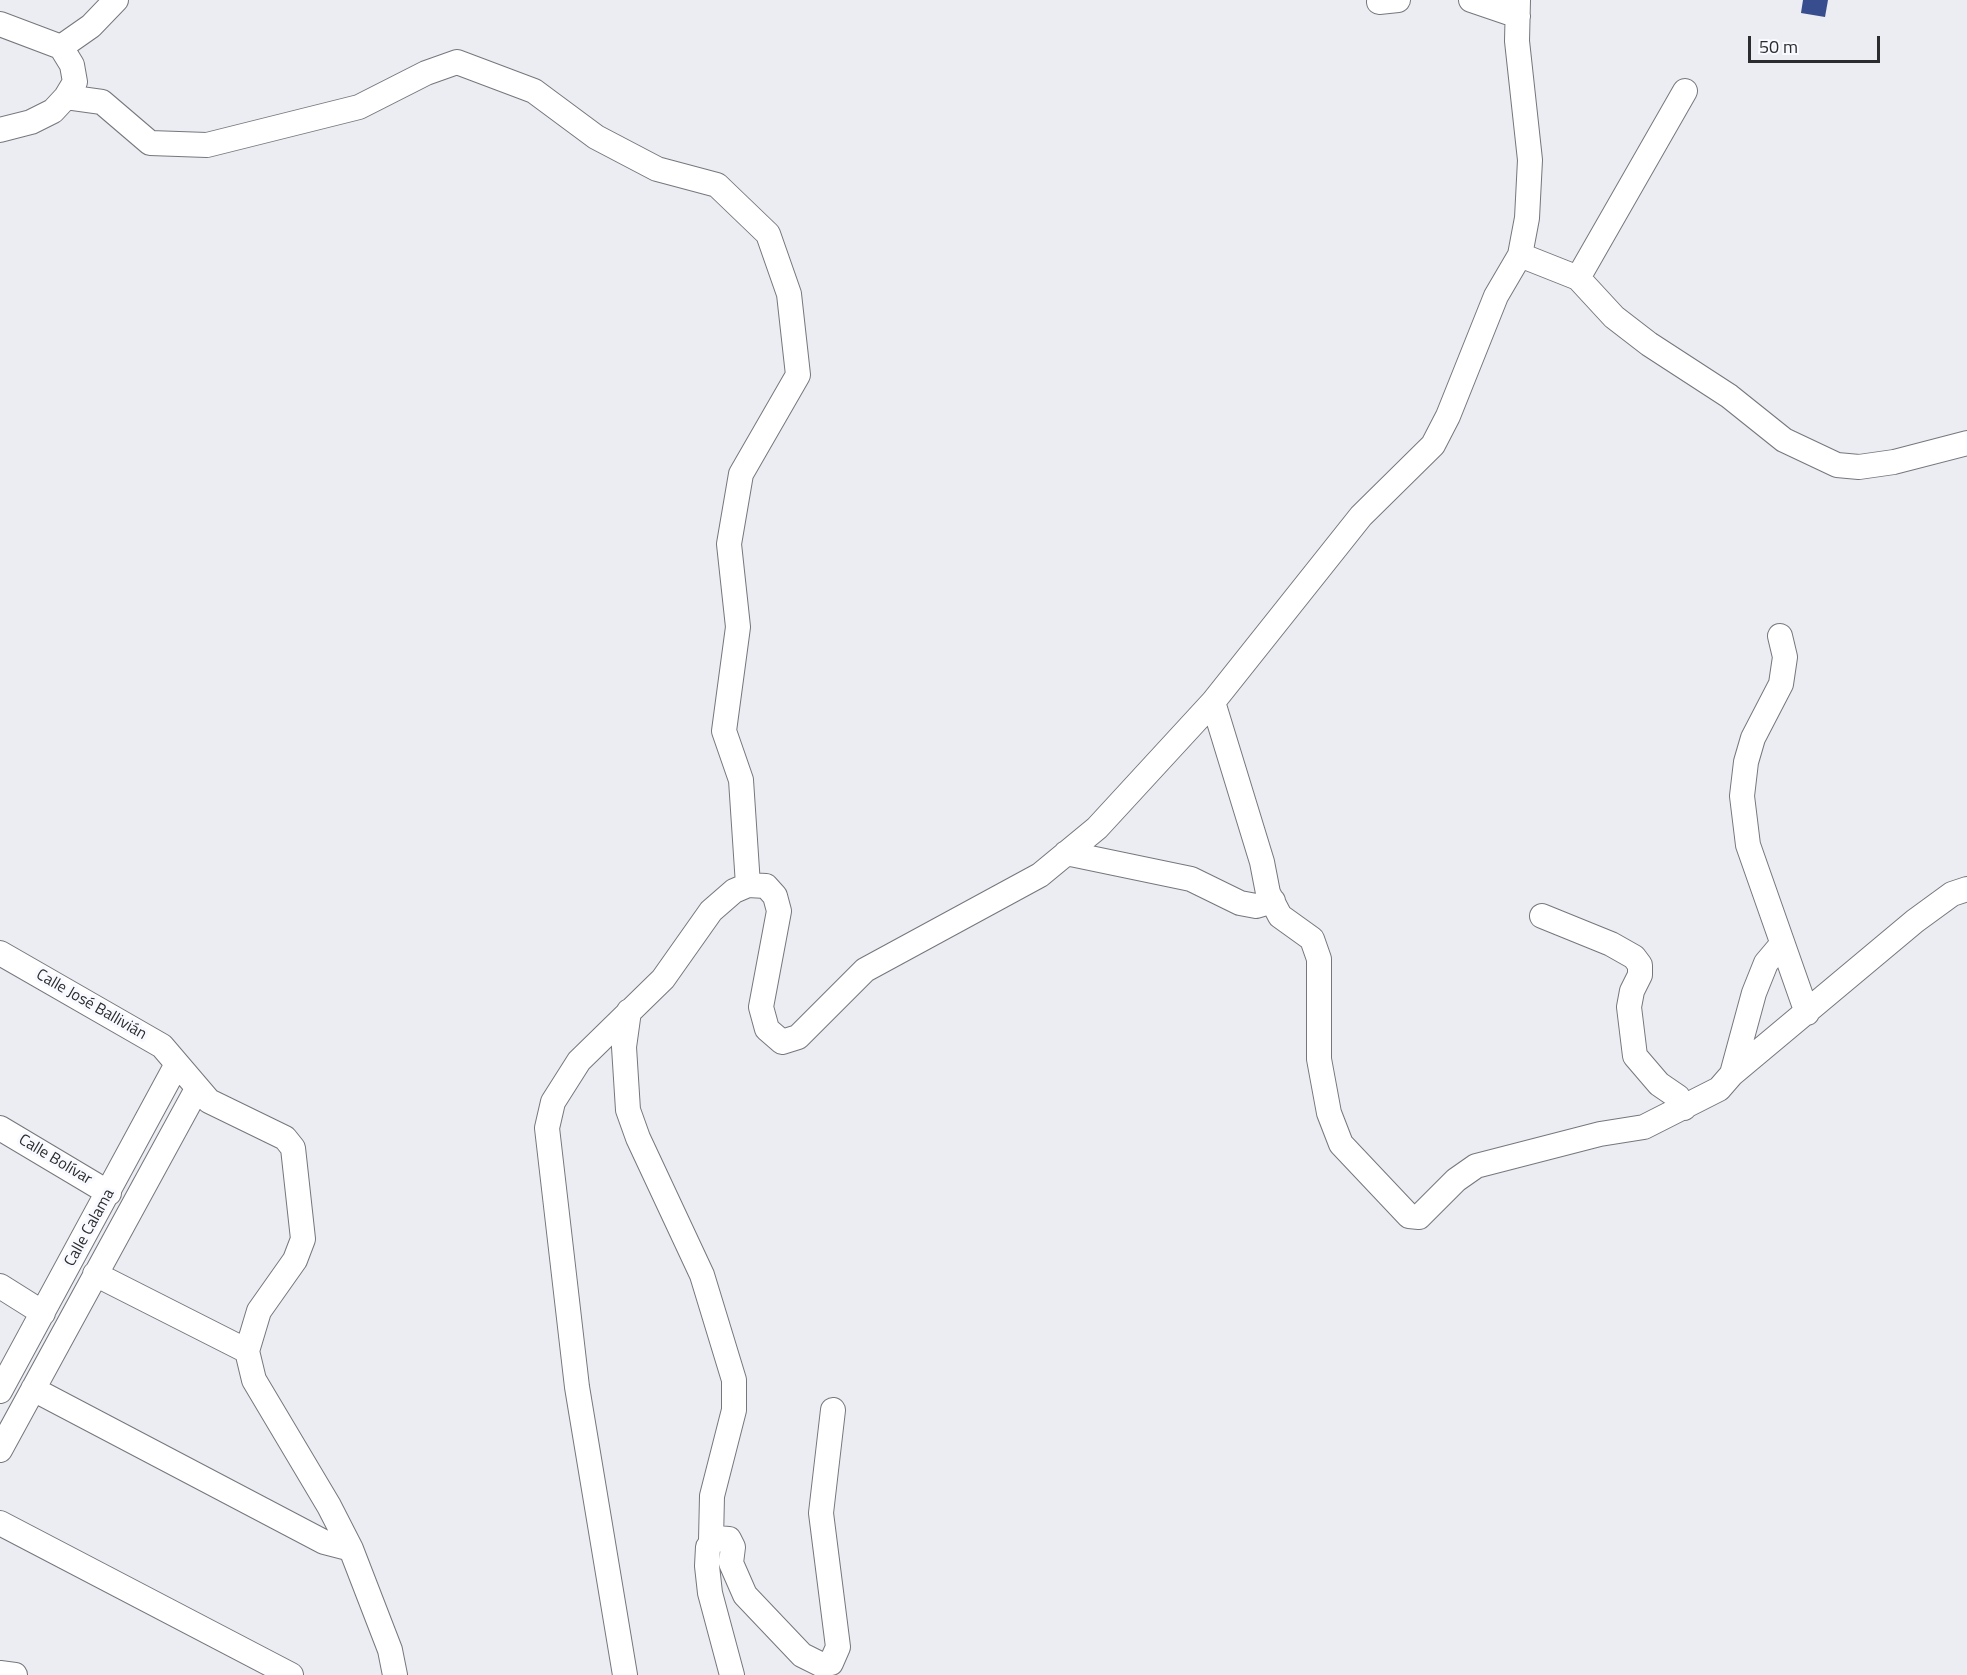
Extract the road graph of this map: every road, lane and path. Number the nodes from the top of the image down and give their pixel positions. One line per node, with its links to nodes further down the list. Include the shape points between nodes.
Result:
1 (116, 0): 5 (street, via 91,26)
2 (1471, 0): 3 (street)
3 (1518, 8): 9 (street, via 1517,41 1530,160 1527,218)
4 (0, 24): 5 (street)
5 (62, 47): 7 (street, via 72,65 75,82)
6 (1685, 91): 10 (street)
7 (66, 97): 8 (street, via 46,114); 15 (street, via 102,102 150,143 207,145 359,107 457,62 534,91 596,136 657,169 717,185 768,234 789,294 798,375 741,474 729,544 738,627 724,731 741,780)
8 (0, 130)
9 (1520, 255): 10 (street); 13 (street, via 1496,296 1433,445 1361,516)
10 (1578, 278): 11 (street, via 1614,317 1649,344 1729,396 1784,440 1837,465 1859,467 1894,462)
11 (1967, 442)
12 (1780, 636): 19 (street, via 1785,657 1781,684 1754,738 1742,796 1748,845)
13 (1213, 702): 14 (street, via 1097,828); 17 (street)
14 (1066, 853): 15 (street, via 1040,875 865,970 798,1037 782,1042 767,1029 761,1007 779,910 775,896 766,886); 17 (street, via 1191,879 1240,903 1256,906)
15 (748, 885): 21 (street, via 734,891 711,911 663,979)
16 (1967, 889): 22 (street, via 1952,894 1915,921)
17 (1273, 901): 26 (street, via 1281,916 1312,939 1318,959 1319,1059 1329,1113 1341,1144 1409,1216 1419,1218 1456,1180 1476,1166 1600,1134 1644,1127)
18 (1542, 915): 26 (street, via 1611,944 1640,964 1629,1007 1635,1056 1659,1084 1678,1097)
19 (1782, 944): 22 (street); 24 (street, via 1766,963 1754,993)
20 (0, 953): 23 (street, Calle José Ballivián, via 162,1046)
21 (629, 1011): 38 (street, via 624,1047 628,1110 702,1275 734,1380 734,1410 712,1496); 44 (street, via 579,1061 553,1102 548,1128 578,1388)
22 (1807, 1013): 24 (street)
23 (177, 1064): 25 (street, Calle José Ballivián); 28 (street, Calle Calama)
24 (1732, 1074): 26 (street, via 1719,1089)
25 (197, 1089): 29 (street); 32 (street, Calle José Ballivián, via 209,1101 285,1138 293,1148 303,1239 295,1260 259,1311)
26 (1684, 1108)
27 (0, 1128): 28 (street, Calle Bolívar)
28 (109, 1193): 31 (street, Calle Calama)
29 (95, 1274): 32 (street); 33 (street)
30 (0, 1286): 31 (street)
31 (43, 1312): 34 (street, Calle Calama)
32 (247, 1351): 39 (street, via 254,1380)
33 (33, 1389): 36 (street); 39 (street, via 324,1542)
34 (0, 1391)
35 (833, 1410): 38 (street, via 821,1513 838,1647 831,1663 820,1664 802,1655 744,1595 731,1563 733,1547 729,1539)
36 (0, 1450)
37 (0, 1523): 42 (street)
38 (711, 1540): 45 (street, via 707,1566 710,1593)
39 (351, 1549): 43 (street, via 390,1650)
40 (0, 1673): 41 (street)
41 (15, 1675)
42 (291, 1675)
43 (395, 1675)
44 (625, 1675)
45 (732, 1675)

